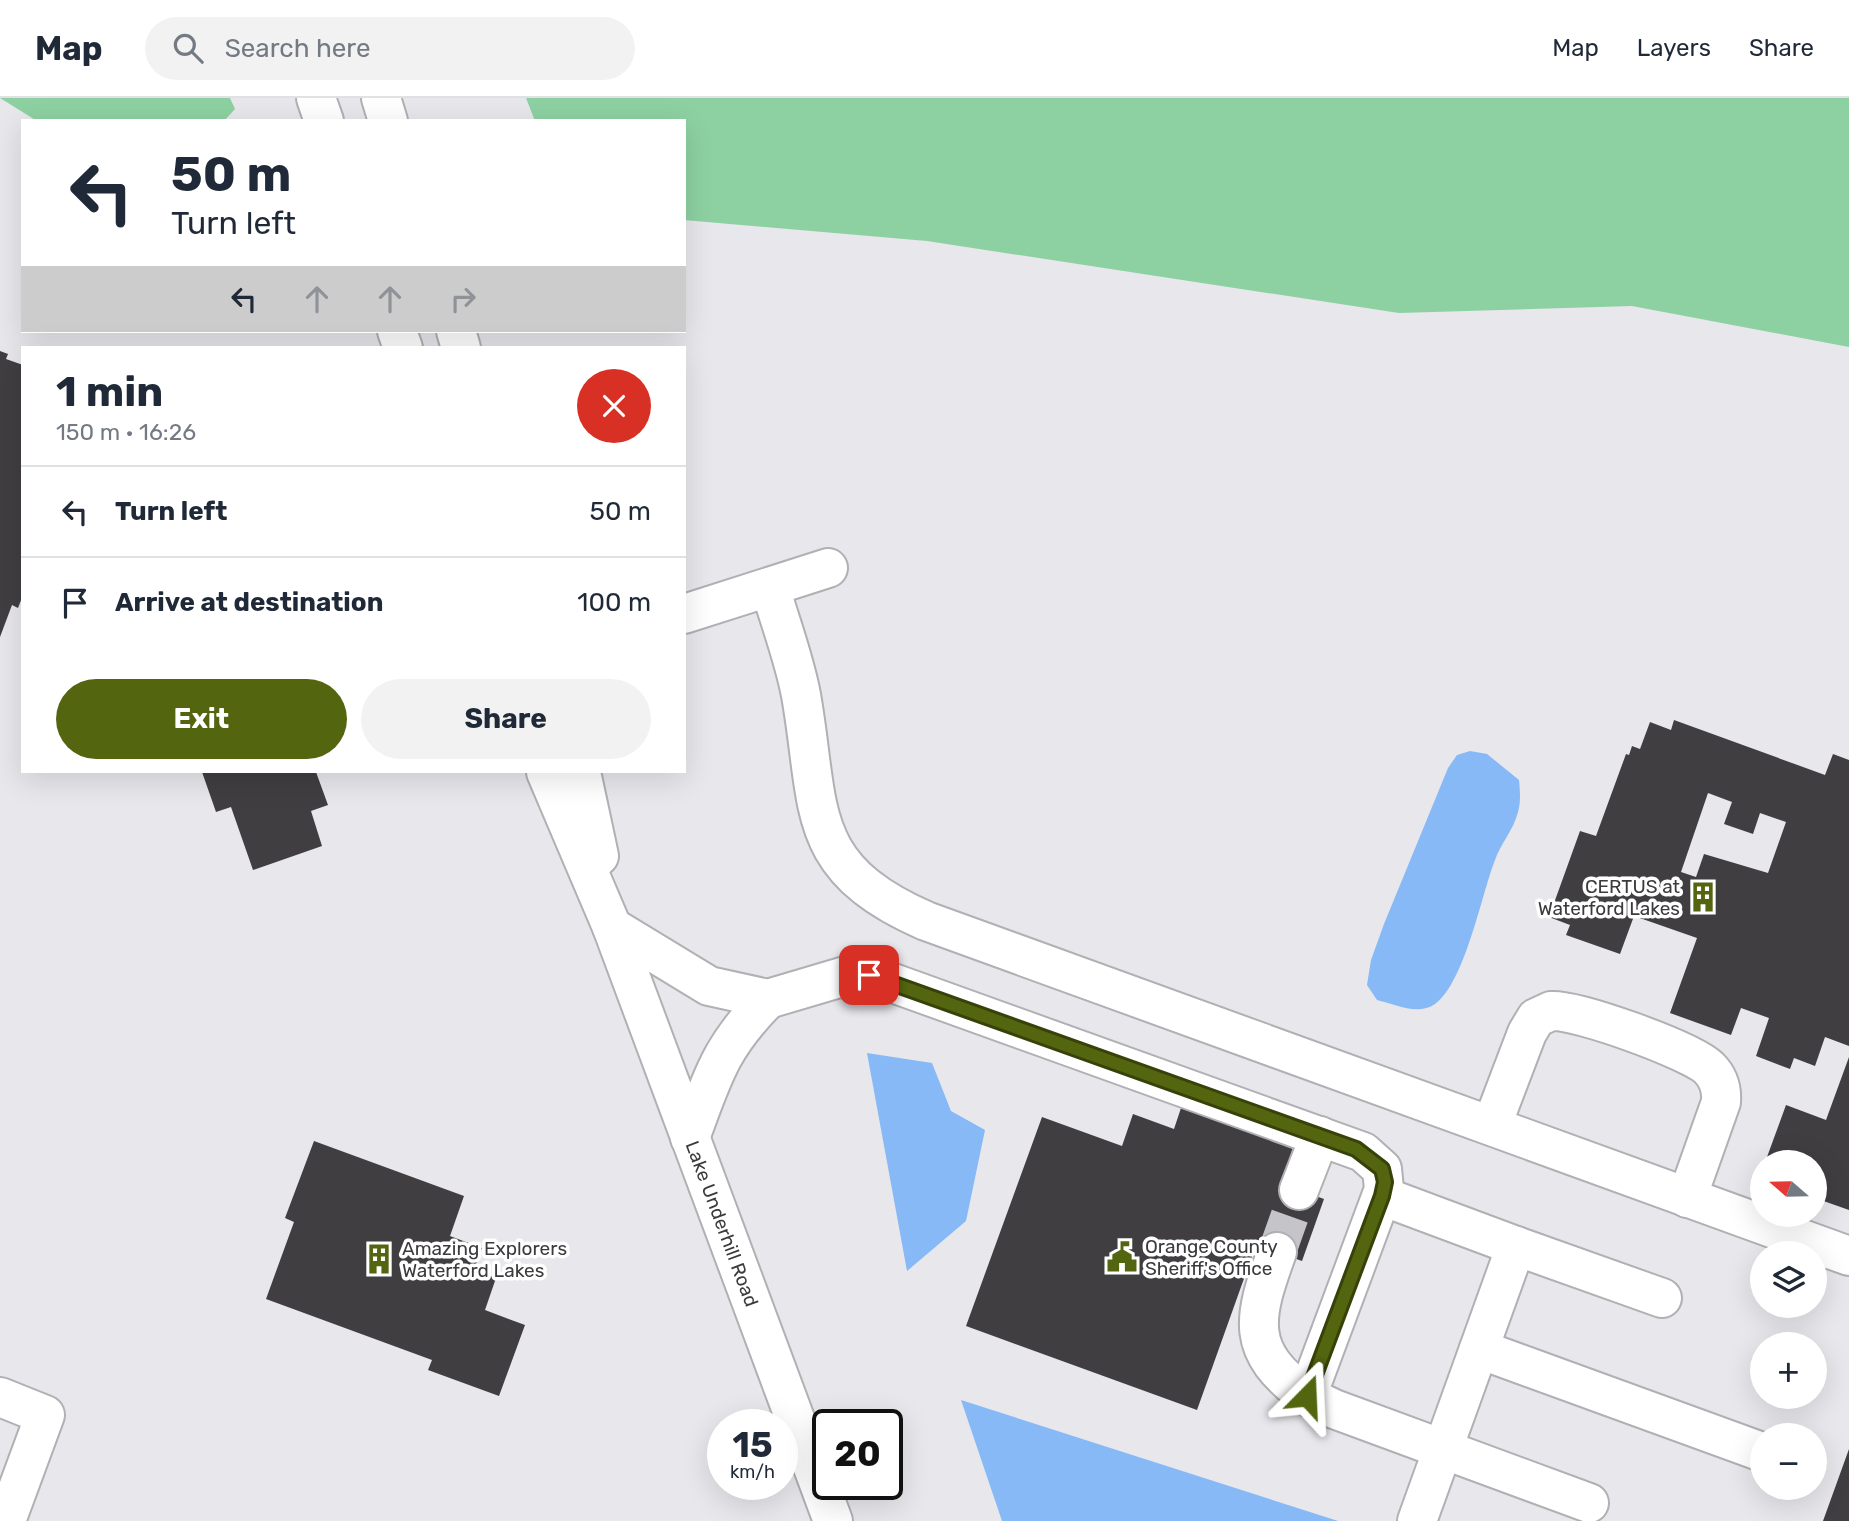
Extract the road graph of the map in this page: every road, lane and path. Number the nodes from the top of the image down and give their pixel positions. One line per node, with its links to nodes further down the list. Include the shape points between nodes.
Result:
1 (316, 98): 3 (street)
2 (381, 98): 4 (street)
3 (323, 119)
4 (387, 119)
5 (828, 568): 6 (street)
6 (770, 587): 7 (street); 12 (street, via 801,692 822,827 841,861 872,891 926,922)
7 (686, 613)
8 (546, 773): 10 (street, Lake Underhill Road)
9 (581, 773): 10 (street, Lake Underhill Road)
10 (612, 927): 11 (street, via 709,986); 14 (street, Lake Underhill Road)
11 (768, 999): 13 (street, via 839,977 869,975); 14 (street, via 723,1052)
12 (1492, 1125): 17 (street); 17 (street, via 1531,1025 1551,1011 1585,1016 1694,1058 1716,1076 1721,1102)
13 (1320, 1136): 15 (street); 16 (street, via 1363,1152 1380,1166 1385,1177)
14 (690, 1138): 29 (street, Lake Underhill Road)
15 (1299, 1190)
16 (1382, 1196): 18 (street); 23 (street)
17 (1687, 1198): 20 (street)
18 (1516, 1246): 21 (street); 22 (street)
19 (1277, 1252): 23 (street, via 1258,1308 1259,1339 1274,1369)
20 (1849, 1256)
21 (1662, 1298)
22 (1479, 1349): 25 (street); 26 (street)
23 (1307, 1396): 26 (street)
24 (0, 1397): 28 (street, via 45,1415)
25 (1750, 1448)
26 (1443, 1449): 27 (street); 30 (street)
27 (1589, 1503)
28 (6, 1521)
29 (833, 1521)
30 (1417, 1521)

